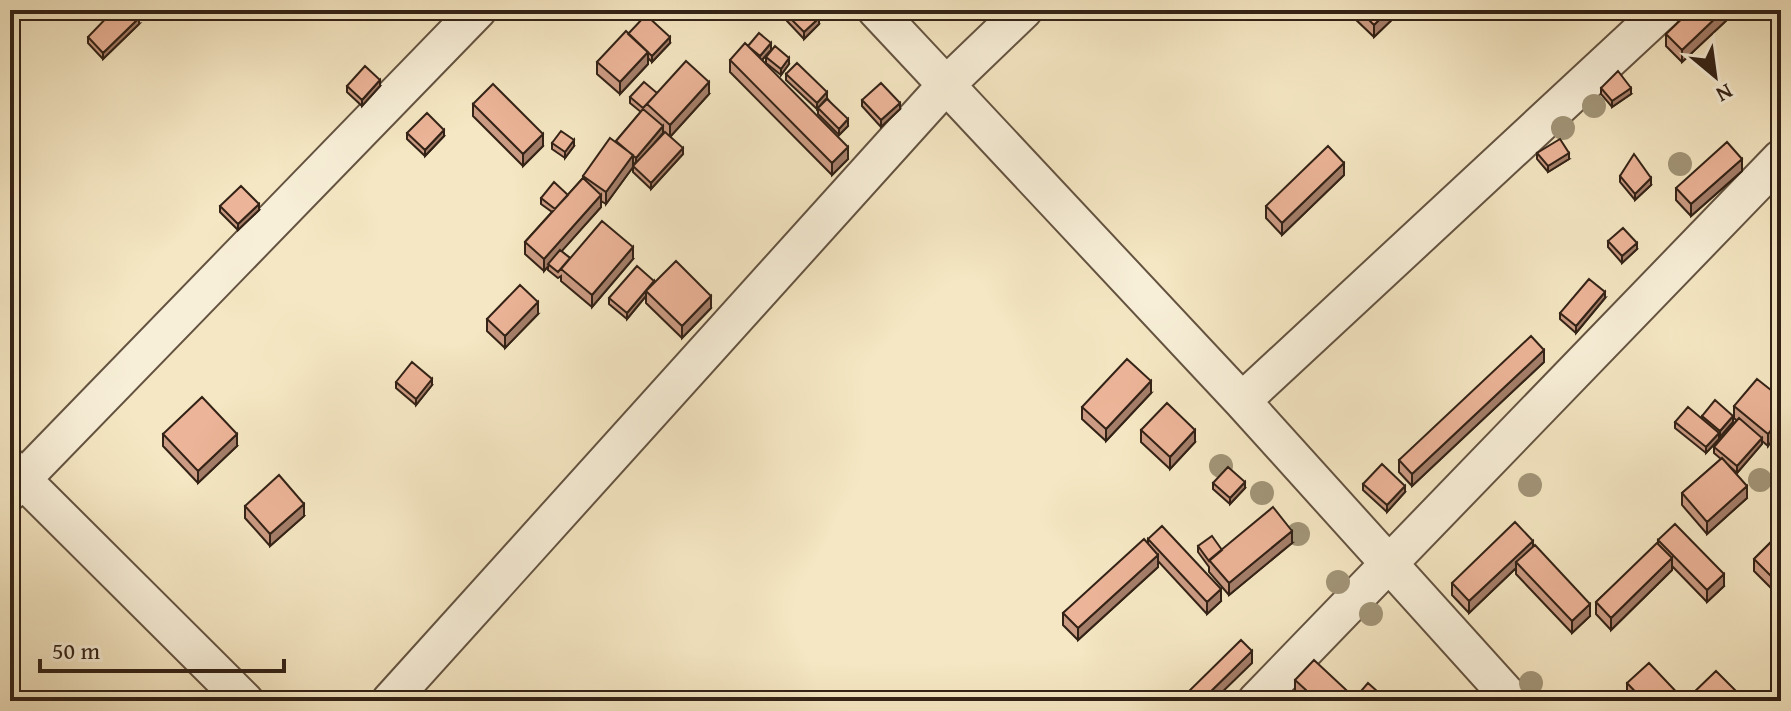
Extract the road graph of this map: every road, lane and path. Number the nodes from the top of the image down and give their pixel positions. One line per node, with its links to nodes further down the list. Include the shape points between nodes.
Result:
1 (478, 10): 8 (street)
2 (876, 10): 5 (street)
3 (1024, 10): 5 (street)
4 (1663, 10): 7 (street)
5 (946, 85): 7 (street); 11 (street)
6 (1781, 158): 9 (street)
7 (1242, 401): 9 (street)
8 (14, 479): 10 (street)
9 (1387, 563): 12 (street); 13 (street)
10 (245, 701)
11 (390, 701)
12 (1256, 701)
13 (1513, 701)

